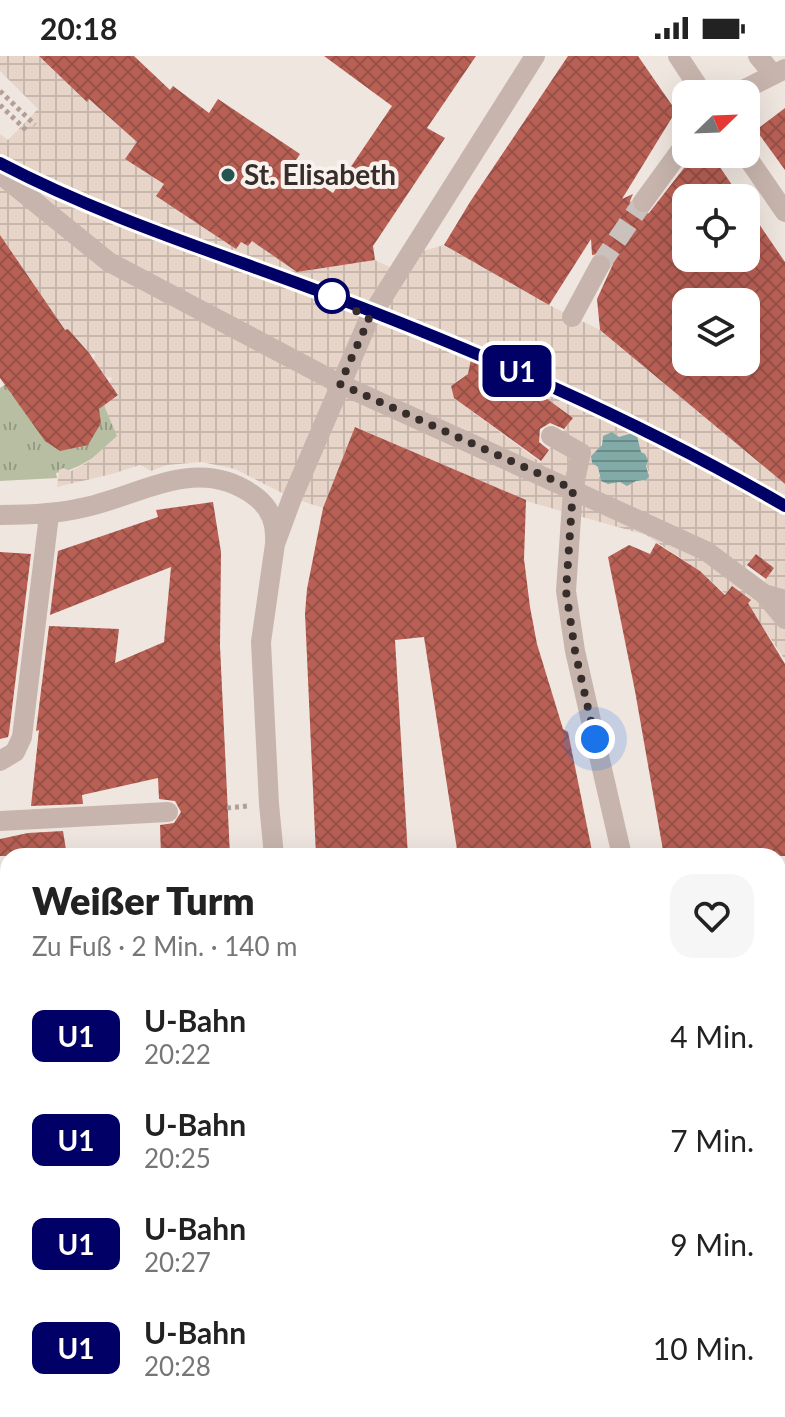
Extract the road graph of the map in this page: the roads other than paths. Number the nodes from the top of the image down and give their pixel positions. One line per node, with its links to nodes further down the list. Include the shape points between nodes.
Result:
1 (535, 56): 14 (street, via 369,319)
2 (678, 56): 5 (street)
3 (758, 56): 4 (street)
4 (779, 71): 6 (street)
5 (694, 80)
6 (760, 81)
7 (672, 162): 10 (street)
8 (755, 168): 11 (street)
9 (0, 174): 14 (street, via 109,262)
10 (643, 202)
11 (785, 212)
12 (600, 265): 13 (street)
13 (572, 317)
14 (340, 384): 16 (street); 19 (street)
15 (551, 436): 16 (street, via 581,453)
16 (573, 489): 20 (street, via 706,551); 27 (street, via 566,591)
17 (0, 515): 18 (street)
18 (49, 515): 19 (street, via 195,476 239,487 263,504 274,522); 23 (street, via 22,737 15,752)
19 (275, 544): 26 (street, via 261,642)
20 (764, 594): 21 (street); 22 (street)
21 (785, 600)
22 (785, 619)
23 (0, 761)
24 (168, 812): 25 (street)
25 (0, 821)
26 (273, 848)
27 (620, 848)

